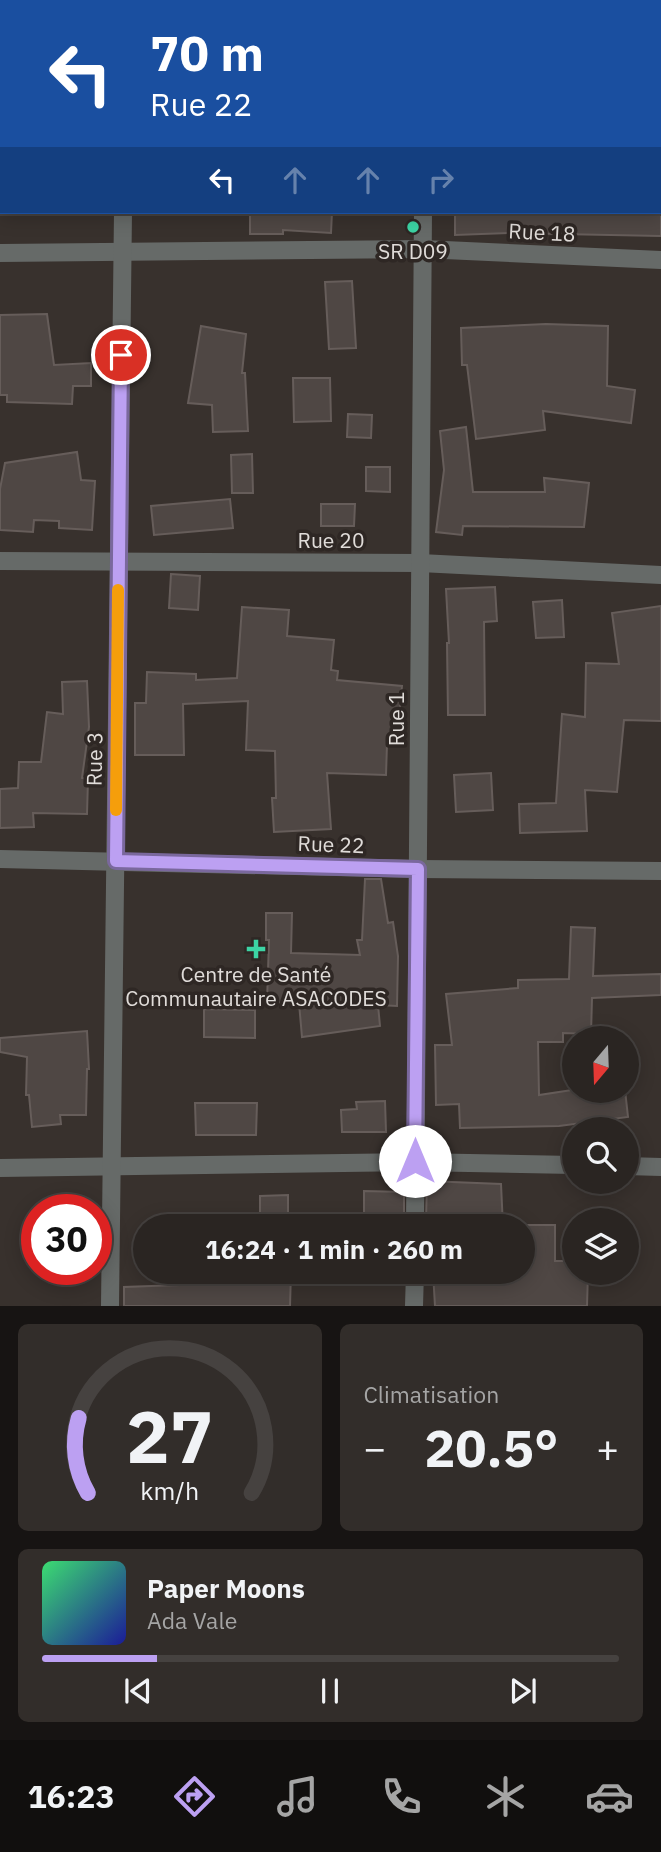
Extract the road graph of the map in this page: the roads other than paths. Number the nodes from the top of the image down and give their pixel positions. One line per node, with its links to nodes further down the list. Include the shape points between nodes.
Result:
1 (123, 214): 4 (street, Rue 3)
2 (423, 214): 3 (street, Rue 1)
3 (423, 249): 4 (street, Rue 18); 6 (street, Rue 18); 9 (street, Rue 1)
4 (122, 252): 5 (street, Rue 18); 8 (street, Rue 3)
5 (0, 253)
6 (661, 260)
7 (0, 561): 8 (street, Rue 20)
8 (119, 561): 9 (street, Rue 20); 12 (street, Rue 3)
9 (420, 563): 10 (street, Rue 20); 13 (street, Rue 1)
10 (661, 575)
11 (0, 859): 12 (street, Rue 22)
12 (116, 861): 13 (street, Rue 22); 17 (street, Rue 3)
13 (418, 869): 14 (street, Rue 22); 15 (street, Rue 1)
14 (661, 871)
15 (415, 1161): 16 (street); 17 (street); 21 (street, Rue 1)
16 (562, 1165)
17 (112, 1166): 20 (street); 23 (street, Rue 3)
18 (639, 1166): 19 (street)
19 (661, 1167)
20 (0, 1168)
21 (415, 1214)
22 (415, 1284): 24 (street)
23 (110, 1306)
24 (414, 1306)

